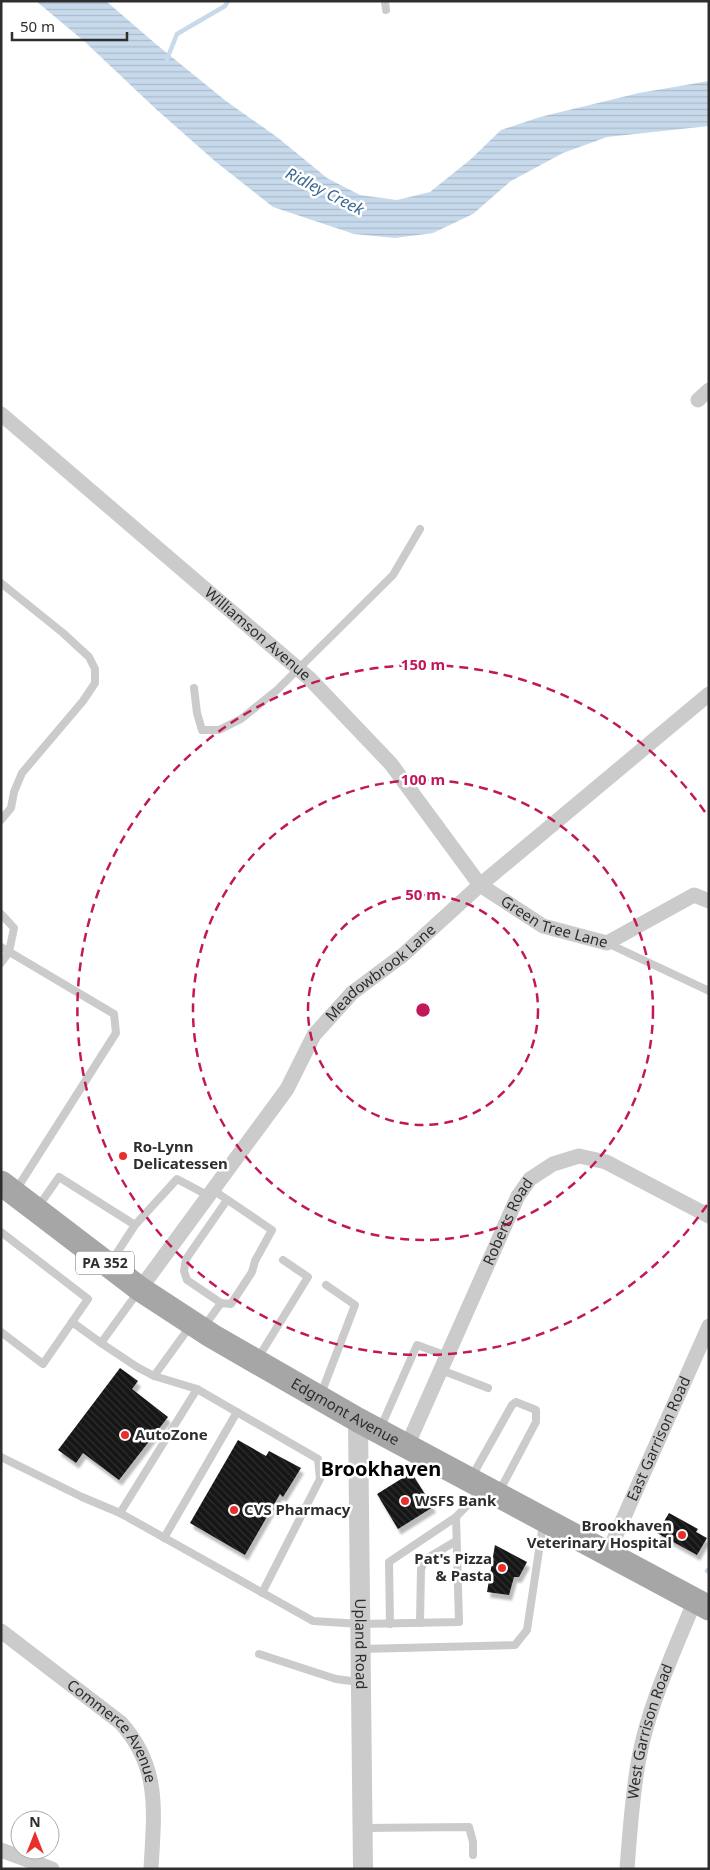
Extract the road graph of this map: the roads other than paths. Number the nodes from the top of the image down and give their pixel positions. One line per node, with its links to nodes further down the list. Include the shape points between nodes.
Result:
1 (386, 1): 2 (lane)
2 (386, 10)
3 (1, 414): 6 (street, Williamson Avenue)
4 (420, 530): 6 (lane, via 393,575)
5 (1, 583): 9 (lane, via 63,633 89,657 95,668 95,683 22,773 11,808)
6 (298, 668): 7 (lane, via 241,719 219,730 202,730); 10 (street, Williamson Avenue, via 391,764)
7 (194, 688)
8 (709, 694): 10 (street, Meadowbrook Lane)
9 (1, 820)
10 (480, 885): 13 (street, Green Tree Lane, via 543,926); 19 (street, Meadowbrook Lane, via 403,955 352,993 314,1035 287,1088)
11 (709, 901): 13 (street, Green Tree Lane, via 694,895)
12 (1, 914): 15 (lane, via 14,928)
13 (607, 943): 17 (lane)
14 (1, 946): 15 (lane)
15 (9, 952): 16 (lane); 18 (lane, via 114,1014 116,1033)
16 (1, 963)
17 (709, 991)
18 (8, 1189): 21 (main road, Edgmont Avenue / PA 352)
19 (211, 1193): 20 (lane); 23 (lane, via 177,1178); 28 (street, Meadowbrook Lane)
20 (227, 1200): 29 (lane, via 186,1259 184,1271 187,1280); 29 (lane, via 272,1230 252,1272 231,1304)
21 (35, 1210): 23 (lane, via 60,1177); 26 (main road, Edgmont Avenue / PA 352)
22 (709, 1216): 36 (street, Roberts Road, via 606,1162 578,1156 553,1164 530,1179 518,1196)
23 (135, 1225): 26 (lane)
24 (1, 1232): 30 (lane, via 88,1300)
25 (283, 1260): 35 (lane, via 308,1277)
26 (108, 1266): 28 (main road, Edgmont Avenue / PA 352)
27 (326, 1285): 40 (lane, via 355,1305)
28 (140, 1290): 31 (main road, Edgmont Avenue / PA 352); 34 (lane)
29 (221, 1303): 31 (lane)
30 (72, 1322): 33 (lane, via 43,1364); 34 (lane)
31 (197, 1326): 35 (main road, Edgmont Avenue / PA 352); 37 (lane)
32 (709, 1326): 51 (street, East Garrison Road)
33 (1, 1332)
34 (101, 1343): 37 (lane)
35 (256, 1361): 40 (main road, Edgmont Avenue / PA 352)
36 (444, 1363): 38 (lane); 42 (lane, via 417,1345); 43 (street, Roberts Road)
37 (154, 1376): 39 (lane)
38 (488, 1388)
39 (197, 1389): 41 (lane); 46 (lane)
40 (320, 1398): 42 (main road, Edgmont Avenue / PA 352)
41 (237, 1412): 49 (lane); 52 (lane, via 318,1459 320,1479)
42 (368, 1425): 43 (main road, Edgmont Avenue / PA 352); 55 (street, Upland Road)
43 (407, 1446): 45 (main road, Edgmont Avenue / PA 352)
44 (1, 1457): 46 (lane)
45 (485, 1486): 45 (lane, via 536,1422 536,1410 516,1402 512,1405); 47 (lane); 48 (main road, Edgmont Avenue / PA 352)
46 (120, 1513): 49 (lane)
47 (456, 1517): 50 (lane); 56 (lane, via 389,1562)
48 (544, 1518): 51 (main road, Edgmont Avenue / PA 352); 58 (lane, via 527,1630 515,1645)
49 (164, 1538): 52 (lane)
50 (456, 1541): 54 (lane, via 422,1563); 54 (lane, via 459,1622)
51 (608, 1552): 53 (main road, Edgmont Avenue / PA 352)
52 (262, 1593): 55 (lane, via 313,1621)
53 (702, 1604): 67 (street, West Garrison Road, via 653,1706 639,1758)
54 (420, 1623): 56 (lane)
55 (361, 1624): 56 (lane); 58 (street, Upland Road)
56 (390, 1624)
57 (1, 1631): 65 (street, Commerce Avenue, via 121,1723 132,1736 152,1781)
58 (362, 1649): 60 (street, Upland Road)
59 (259, 1654): 60 (lane, via 336,1679)
60 (362, 1683): 61 (street, Upland Road)
61 (362, 1828): 63 (lane, via 469,1827); 66 (street, Upland Road)
62 (1, 1850): 64 (street)
63 (472, 1855)
64 (52, 1869)
65 (151, 1869)
66 (363, 1869)
67 (627, 1869)

